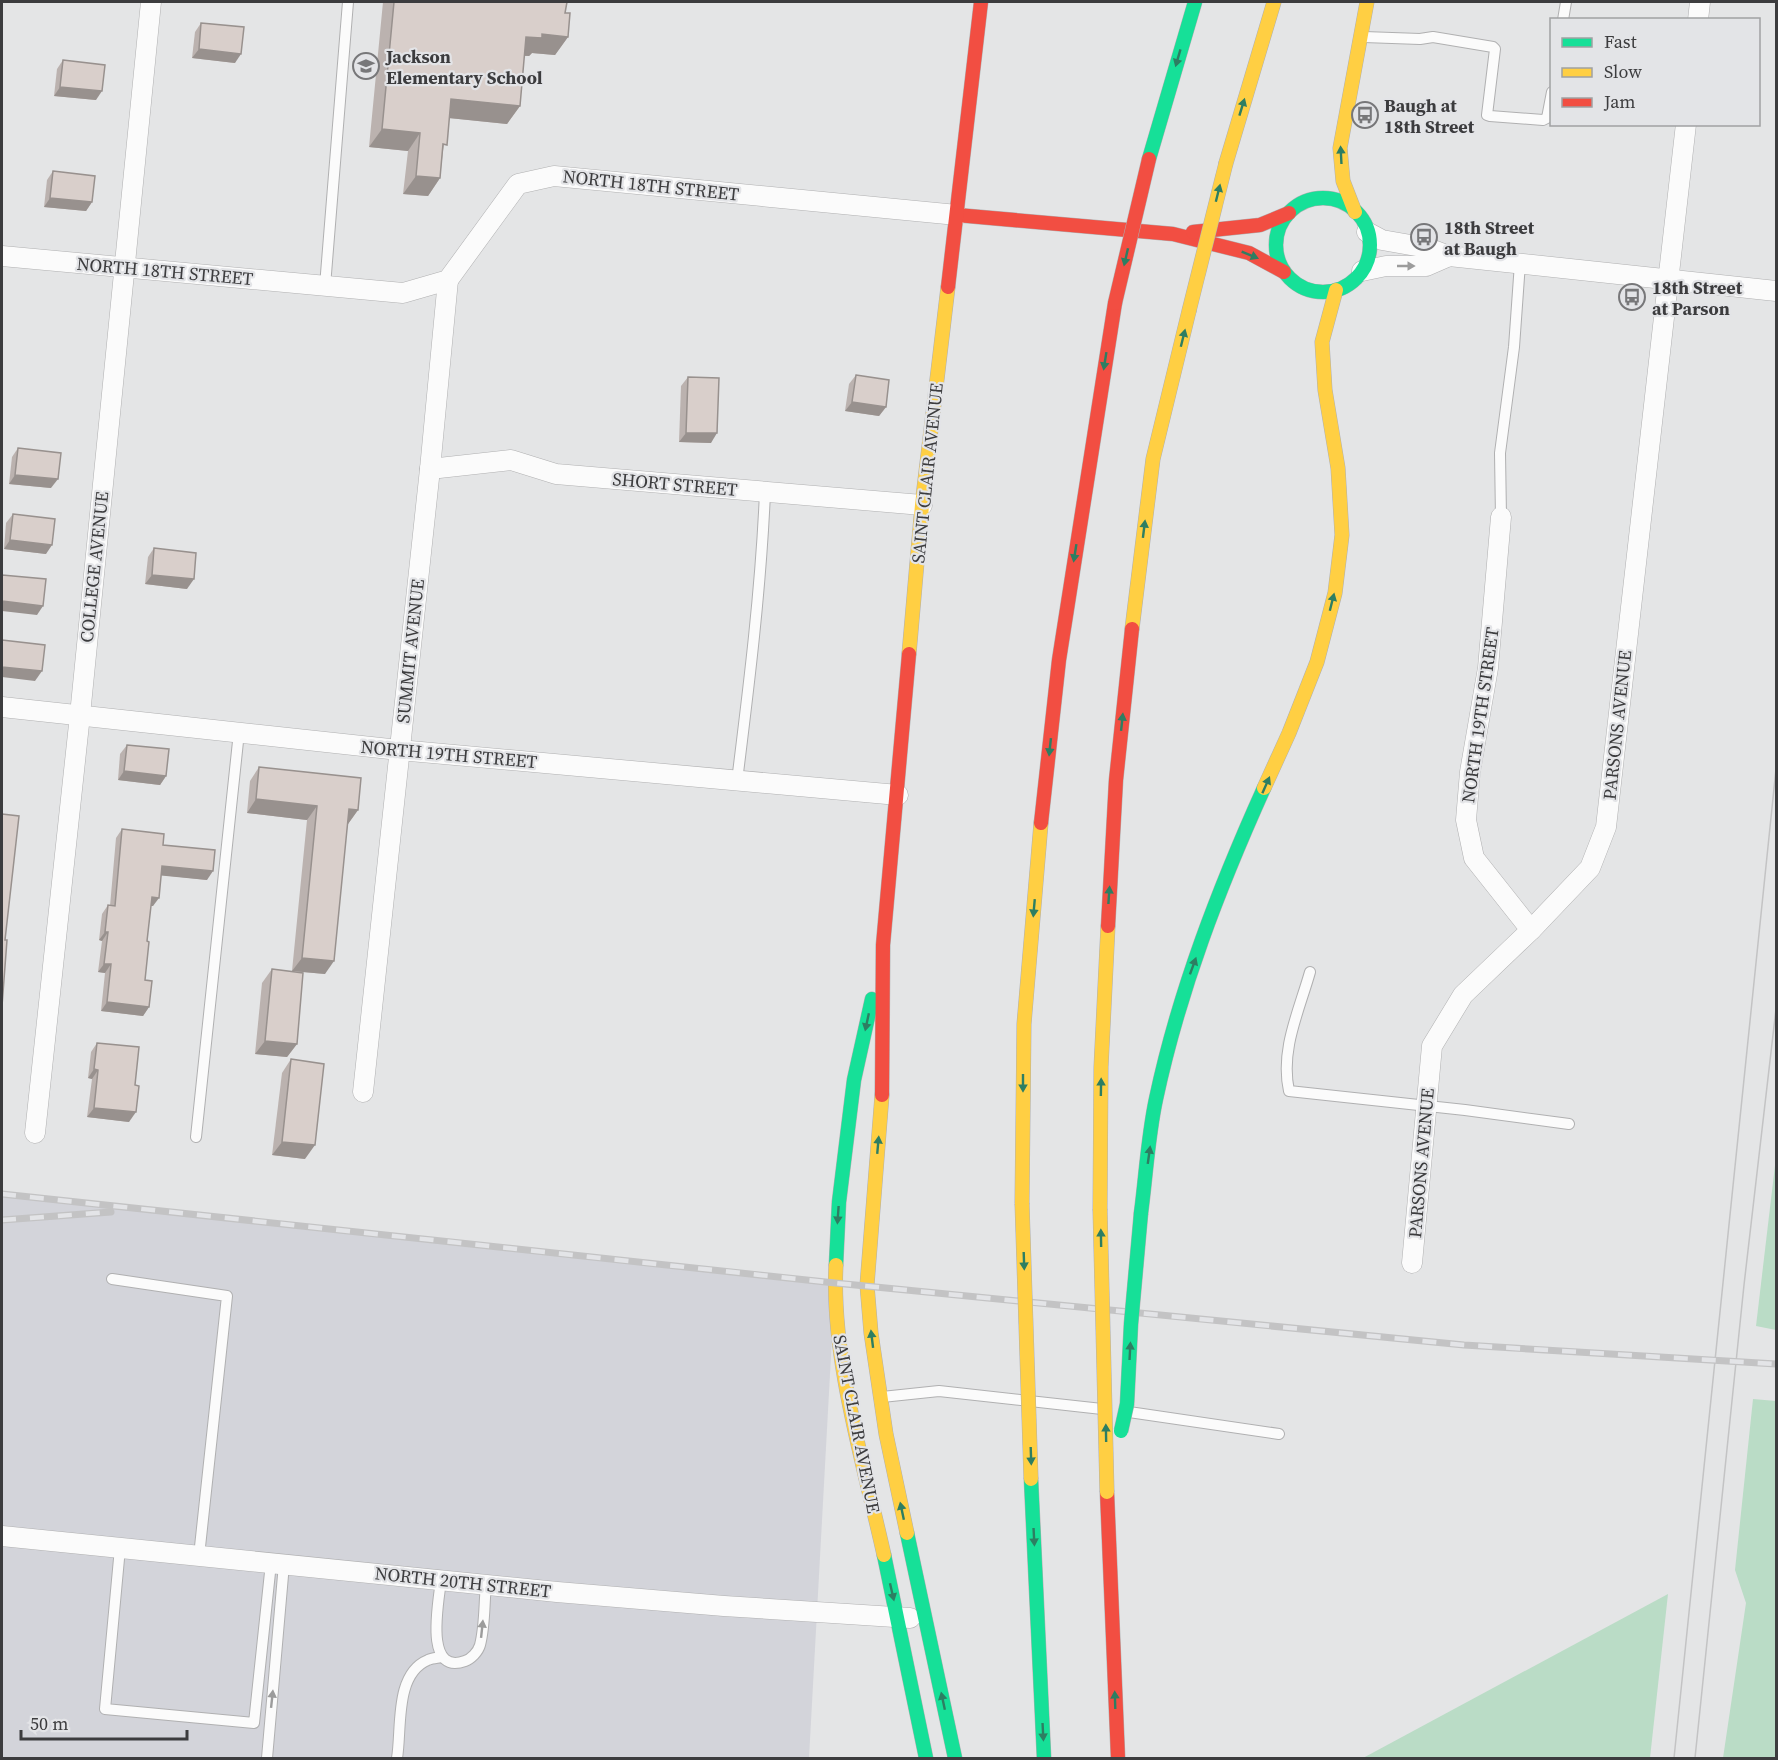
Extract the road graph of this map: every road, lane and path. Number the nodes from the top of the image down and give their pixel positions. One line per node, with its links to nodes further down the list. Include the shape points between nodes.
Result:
1 (151, 2): 22 (street, COLLEGE AVENUE)
2 (348, 2): 27 (lane)
3 (981, 2): 16 (main road, SAINT CLAIR AVENUE)
4 (1195, 2): 66 (main road, one-way to 66, bridge, via 1149,159 1115,303 1059,660 1038,849 1024,1024 1022,1203)
5 (1274, 2): 52 (main road, one-way to 5, bridge, via 1100,1209 1101,1067 1116,780 1129,650 1153,459 1226,163)
6 (1367, 2): 11 (main road)
7 (1566, 2): 9 (lane)
8 (1700, 2): 10 (street)
9 (1563, 18)
10 (1698, 18)
11 (1361, 37): 12 (lane, via 1433,37 1493,47 1487,115 1490,116 1544,120); 14 (main road, one-way to 11, via 1343,181 1340,148)
12 (1550, 98)
13 (1686, 126): 25 (street, PARSONS AVENUE)
14 (1355, 212): 15 (main road, via 1334,200 1322,199 1309,200); 17 (main road)
15 (1289, 213): 18 (main road, NORTH 18TH STREET, via 1260,225); 24 (main road, via 1279,228 1276,246)
16 (957, 215): 18 (main road, NORTH 18TH STREET); 26 (street, NORTH 18TH STREET, via 554,176 518,183); 32 (main road, SAINT CLAIR AVENUE)
17 (1367, 232): 20 (street, via 1382,240); 23 (main road, via 1369,251)
18 (1173, 234): 24 (main road, NORTH 18TH STREET, one-way to 24, via 1249,254)
19 (2, 256): 22 (street, NORTH 18TH STREET)
20 (1449, 256): 21 (street); 23 (street, one-way to 20, via 1386,266 1426,266)
21 (1520, 262): 25 (street); 33 (lane, via 1500,453)
22 (124, 268): 27 (street, NORTH 18TH STREET); 35 (street, COLLEGE AVENUE)
23 (1362, 271): 28 (main road)
24 (1284, 272): 28 (main road, via 1311,291)
25 (1667, 279): 29 (street); 40 (street, PARSONS AVENUE, via 1606,827 1590,868)
26 (448, 280): 27 (street, NORTH 18TH STREET, via 403,293); 30 (street, SUMMIT AVENUE)
27 (325, 286)
28 (1336, 291): 52 (main road, one-way to 28, bridge, via 1127,1404 1141,1213 1156,1101 1190,971 1238,845 1317,662 1335,592 1342,535 1322,342)
29 (1776, 291)
30 (430, 469): 31 (street, SHORT STREET, via 511,460 556,474); 37 (street, SUMMIT AVENUE)
31 (765, 492): 32 (street, SHORT STREET); 38 (lane)
32 (922, 505): 39 (main road, SAINT CLAIR AVENUE)
33 (1501, 517): 40 (street, NORTH 19TH STREET, via 1488,668 1466,820 1474,858)
34 (2, 707): 35 (street, NORTH 19TH STREET)
35 (80, 715): 36 (street, NORTH 19TH STREET); 46 (street, COLLEGE AVENUE)
36 (240, 732): 37 (street, NORTH 19TH STREET); 47 (lane)
37 (399, 750): 38 (street, NORTH 19TH STREET); 43 (street, SUMMIT AVENUE)
38 (737, 781): 39 (street, NORTH 19TH STREET)
39 (898, 795): 41 (main road, SAINT CLAIR AVENUE)
40 (1531, 930): 44 (street, PARSONS AVENUE, via 1463,994 1432,1046)
41 (884, 945): 50 (main road, SAINT CLAIR AVENUE, one-way to 41, via 867,1285 883,1083); 50 (main road, SAINT CLAIR AVENUE, one-way to 50, via 854,1080 839,1202 835,1283 842,1359)
42 (1310, 972): 44 (lane, via 1286,1053 1289,1091)
43 (363, 1092)
44 (1426, 1106): 45 (lane); 48 (street, PARSONS AVENUE)
45 (1569, 1124)
46 (35, 1133)
47 (196, 1137)
48 (1412, 1263)
49 (112, 1279): 55 (lane, via 226,1296)
50 (864, 1395): 51 (lane, via 939,1391 1161,1415); 59 (main road, SAINT CLAIR AVENUE, one-way to 59); 60 (main road, SAINT CLAIR AVENUE, one-way to 50)
51 (1279, 1434)
52 (1107, 1491): 67 (main road, one-way to 52)
53 (2, 1536): 54 (street, NORTH 20TH STREET)
54 (120, 1548): 55 (street, NORTH 20TH STREET); 56 (lane, via 105,1709 254,1724)
55 (199, 1556): 56 (street, NORTH 20TH STREET)
56 (278, 1564): 57 (street, NORTH 20TH STREET); 62 (lane, one-way to 56)
57 (441, 1580): 58 (street, NORTH 20TH STREET); 61 (lane, via 436,1643)
58 (486, 1584): 59 (street, NORTH 20TH STREET); 61 (lane, one-way to 58, via 466,1661 480,1647)
59 (898, 1618): 60 (street, NORTH 20TH STREET); 64 (main road, SAINT CLAIR AVENUE)
60 (925, 1618): 65 (main road, SAINT CLAIR AVENUE, one-way to 60)
61 (442, 1657): 63 (lane, via 413,1670 406,1683)
62 (267, 1758)
63 (397, 1758)
64 (926, 1758)
65 (955, 1758)
66 (1044, 1758)
67 (1118, 1758)

